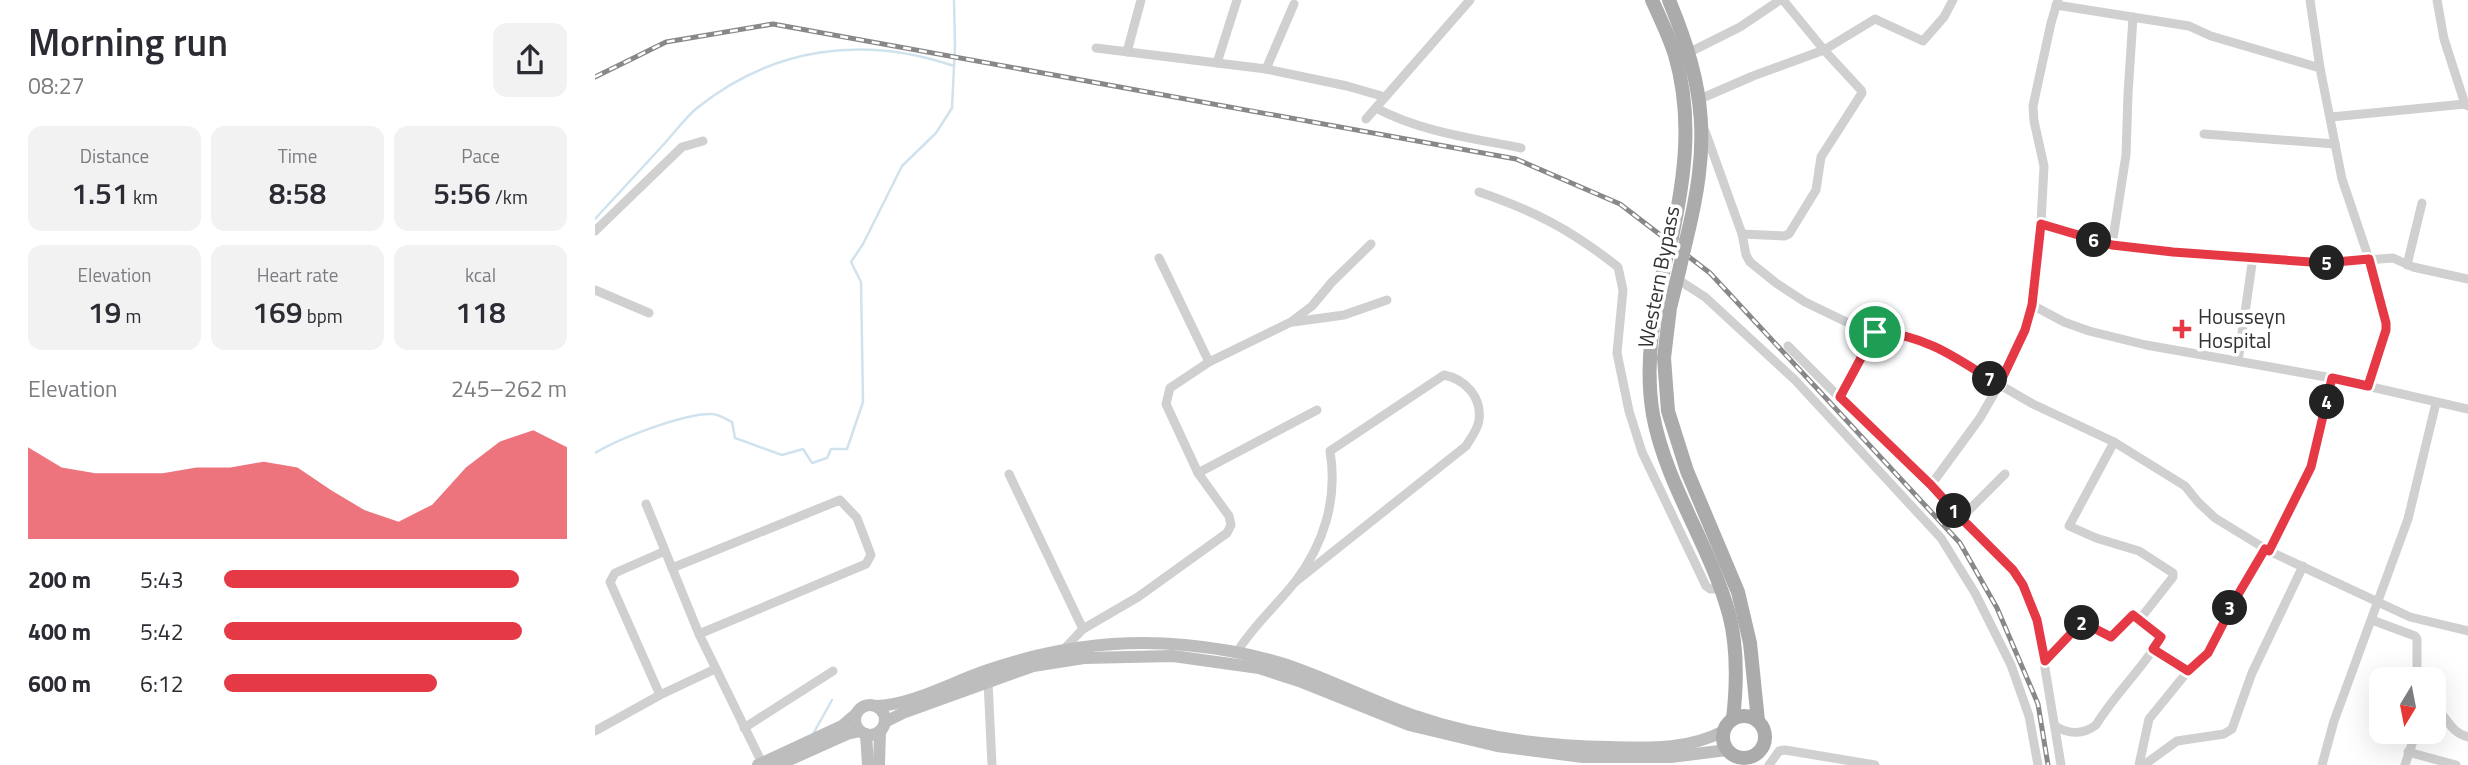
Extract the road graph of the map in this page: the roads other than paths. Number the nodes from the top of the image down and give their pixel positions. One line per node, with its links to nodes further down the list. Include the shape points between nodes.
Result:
1 (1140, 0): 15 (street)
2 (1237, 0): 17 (street)
3 (1469, 0): 20 (street)
4 (1653, 0): 36 (main road, Western Bypass, via 1675,56 1685,99)
5 (1669, 0): 16 (main road, Western Bypass)
6 (1781, 0): 14 (street); 16 (street)
7 (1953, 0): 14 (street, via 1923,41 1875,19)
8 (2310, 0): 18 (street)
9 (2437, 0): 22 (street, via 2444,39)
10 (2057, 3): 12 (street); 33 (street, via 2033,106 2044,166)
11 (1294, 4): 19 (street)
12 (2133, 18): 18 (street, via 2189,26); 38 (street, via 2126,155)
13 (1096, 48): 15 (street)
14 (1824, 50): 21 (street); 35 (street, via 1862,93 1821,156 1814,195 1789,234)
15 (1127, 52): 17 (street)
16 (1690, 52): 21 (main road, Western Bypass)
17 (1217, 64): 19 (street)
18 (2320, 68): 24 (street)
19 (1266, 69): 20 (street)
20 (1385, 97): 23 (street)
21 (1700, 99): 26 (main road, Western Bypass)
22 (2466, 105): 24 (street)
23 (1376, 108): 25 (street); 30 (street, via 1422,127)
24 (2331, 117): 29 (street)
25 (1366, 119)
26 (1702, 122): 35 (street); 36 (main road, Western Bypass, via 1700,180)
27 (2204, 134): 29 (street)
28 (703, 141): 34 (street, via 681,147)
29 (2335, 144): 41 (street)
30 (1521, 148)
31 (1479, 192): 73 (street, via 1519,205 1573,233 1618,267 1623,290 1617,354 1642,452 1706,586)
32 (2422, 202): 42 (street)
33 (2041, 224): 38 (street); 47 (street)
34 (595, 231)
35 (1742, 234): 50 (street, via 1750,262 1776,283 1826,312)
36 (1679, 239): 43 (main road, Western Bypass, bridge)
37 (1371, 244): 49 (street)
38 (2112, 245): 39 (street)
39 (2253, 257): 41 (street, via 2325,263); 52 (street)
40 (1159, 258): 53 (street)
41 (2369, 259): 42 (street, via 2393,258); 56 (street, via 2386,330)
42 (2407, 265): 44 (street)
43 (1674, 270): 73 (main road, Western Bypass, via 1649,354 1649,384 1672,475); 92 (main road, Western Bypass, via 1664,358 1668,411 1687,471 1738,592 1750,643); 114 (street, via 1795,380 1941,538 2011,665 2029,716)
44 (2468, 279)
45 (595, 289): 48 (street)
46 (1387, 300): 49 (street, via 1344,315)
47 (2032, 305): 52 (street, via 2089,331); 55 (street)
48 (649, 313)
49 (1291, 322): 53 (street)
50 (1875, 332): 55 (street, via 1903,334 1933,346); 57 (street)
51 (1788, 346): 57 (street)
52 (2238, 361): 54 (street)
53 (1209, 362): 62 (street, via 1170,388 1166,396)
54 (2332, 378): 56 (street); 68 (street, via 2311,467)
55 (1999, 385): 61 (street); 65 (street)
56 (2368, 386): 58 (street)
57 (1840, 397): 65 (street)
58 (2436, 403): 59 (street); 74 (street, via 2412,505)
59 (2468, 409)
60 (1317, 410): 62 (street)
61 (2114, 442): 68 (street, via 2185,486 2215,518); 75 (street, via 2069,526 2139,551 2173,573)
62 (1198, 473): 77 (street, via 1229,516 1227,533 1138,597)
63 (1009, 474): 77 (street)
64 (2005, 474): 67 (street)
65 (1931, 485): 67 (street)
66 (646, 504): 69 (street)
67 (1961, 518): 83 (street, via 2023,585 2037,620)
68 (2267, 550): 70 (street); 87 (street, via 2208,653)
69 (665, 551): 71 (street); 89 (street, via 615,573 610,582)
70 (2303, 566): 74 (street); 117 (street, via 2252,673 2232,729 2177,741)
71 (672, 568): 79 (street); 79 (street, via 840,500 859,522 871,555 866,564)
72 (1294, 583): 72 (street, via 1324,532 1331,504 1331,451 1444,375 1458,378 1471,389 1479,420 1467,446); 82 (street)
73 (1721, 589): 94 (main road, Western Bypass, via 1734,643 1736,686)
74 (2379, 601): 76 (street); 78 (street, via 2410,617)
75 (2140, 619): 81 (street, via 2161,637); 83 (street, via 2130,615 2111,637 2081,623)
76 (2372, 620): 84 (street, via 2415,636); 118 (street)
77 (1083, 629): 80 (street)
78 (2468, 631)
79 (699, 634): 85 (street)
80 (1064, 649): 82 (main road, via 1153,644); 90 (main road, via 991,669 903,702)
81 (2153, 649): 87 (street); 95 (street, via 2091,729 2073,733)
82 (1237, 652): 105 (main road, via 1306,672 1432,722 1508,738)
83 (2045, 661): 95 (street)
84 (2417, 667)
85 (715, 670): 89 (street); 96 (street)
86 (833, 671): 96 (street)
87 (2188, 671): 116 (street, via 2149,719)
88 (988, 681): 97 (main road, via 905,712); 105 (main road, via 1072,659 1200,658 1279,675 1429,731); 111 (street)
89 (660, 695): 98 (street)
90 (876, 706): 91 (main road, via 862,707); 97 (main road, via 883,713)
91 (856, 714): 99 (main road, via 855,725); 102 (main road)
92 (1758, 721): 94 (main road, via 1744,716); 106 (main road, via 1765,736)
93 (2447, 721): 100 (street, via 2456,733)
94 (1728, 725): 104 (main road, via 1723,739); 105 (main road, via 1697,742 1669,748)
95 (2055, 726): 115 (street)
96 (744, 727): 107 (street)
97 (882, 727): 99 (main road); 110 (main road)
98 (595, 731)
99 (863, 733): 102 (main road, via 847,734); 109 (main road)
100 (2468, 737)
101 (2411, 744): 103 (street)
102 (805, 750): 107 (main road); 108 (main road)
103 (2408, 752): 119 (street); 120 (street)
104 (1733, 756): 105 (main road); 106 (main road)
105 (1564, 758)
106 (1759, 758)
107 (760, 764)
108 (778, 765)
109 (868, 765)
110 (879, 765)
111 (992, 765)
112 (1769, 765): 113 (street, via 1785,750)
113 (1875, 765)
114 (2038, 765)
115 (2061, 765)
116 (2139, 765)
117 (2144, 765)
118 (2322, 765)
119 (2405, 765)
120 (2456, 765)

